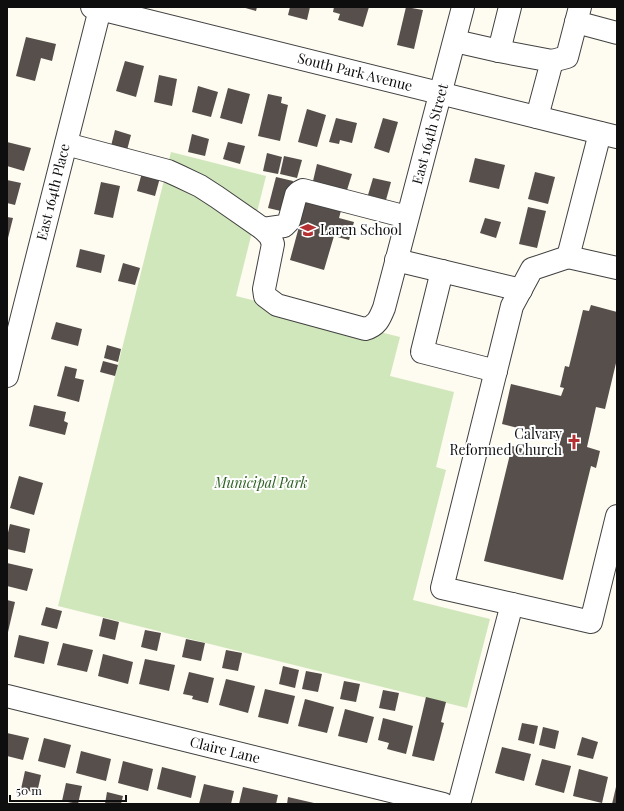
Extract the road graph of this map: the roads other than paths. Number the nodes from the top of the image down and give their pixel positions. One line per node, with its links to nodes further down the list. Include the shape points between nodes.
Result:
1 (464, 7): 6 (street, East 164th Street)
2 (510, 7): 7 (street)
3 (96, 8): 9 (street, South Park Avenue); 12 (street, East 164th Place)
4 (578, 14): 5 (street); 8 (street, via 567,57)
5 (617, 33)
6 (454, 40): 7 (street); 9 (street, East 164th Street)
7 (499, 51): 8 (street)
8 (552, 61): 10 (street)
9 (440, 93): 10 (street, South Park Avenue); 13 (street, East 164th Street)
10 (537, 117): 11 (street, South Park Avenue)
11 (608, 135): 15 (street)
12 (66, 144): 14 (street, via 168,171 211,193); 20 (street, East 164th Place)
13 (407, 217): 14 (street, via 303,190 296,195 289,221 284,226); 16 (street, East 164th Street)
14 (262, 229): 16 (street, East 164th Street, via 270,236 273,244 264,289 265,296 277,305 365,328 373,326 379,320)
15 (568, 257): 17 (street); 19 (street, via 532,269)
16 (396, 260): 18 (street)
17 (617, 268)
18 (442, 271): 19 (street); 21 (street, via 422,352)
19 (521, 290): 21 (street, via 512,306)
20 (9, 363)
21 (496, 371): 23 (street, via 442,588)
22 (617, 516): 23 (street, via 591,622)
23 (512, 604): 26 (street)
24 (7, 696): 25 (street, Claire Lane)
25 (442, 804)
26 (459, 804)

